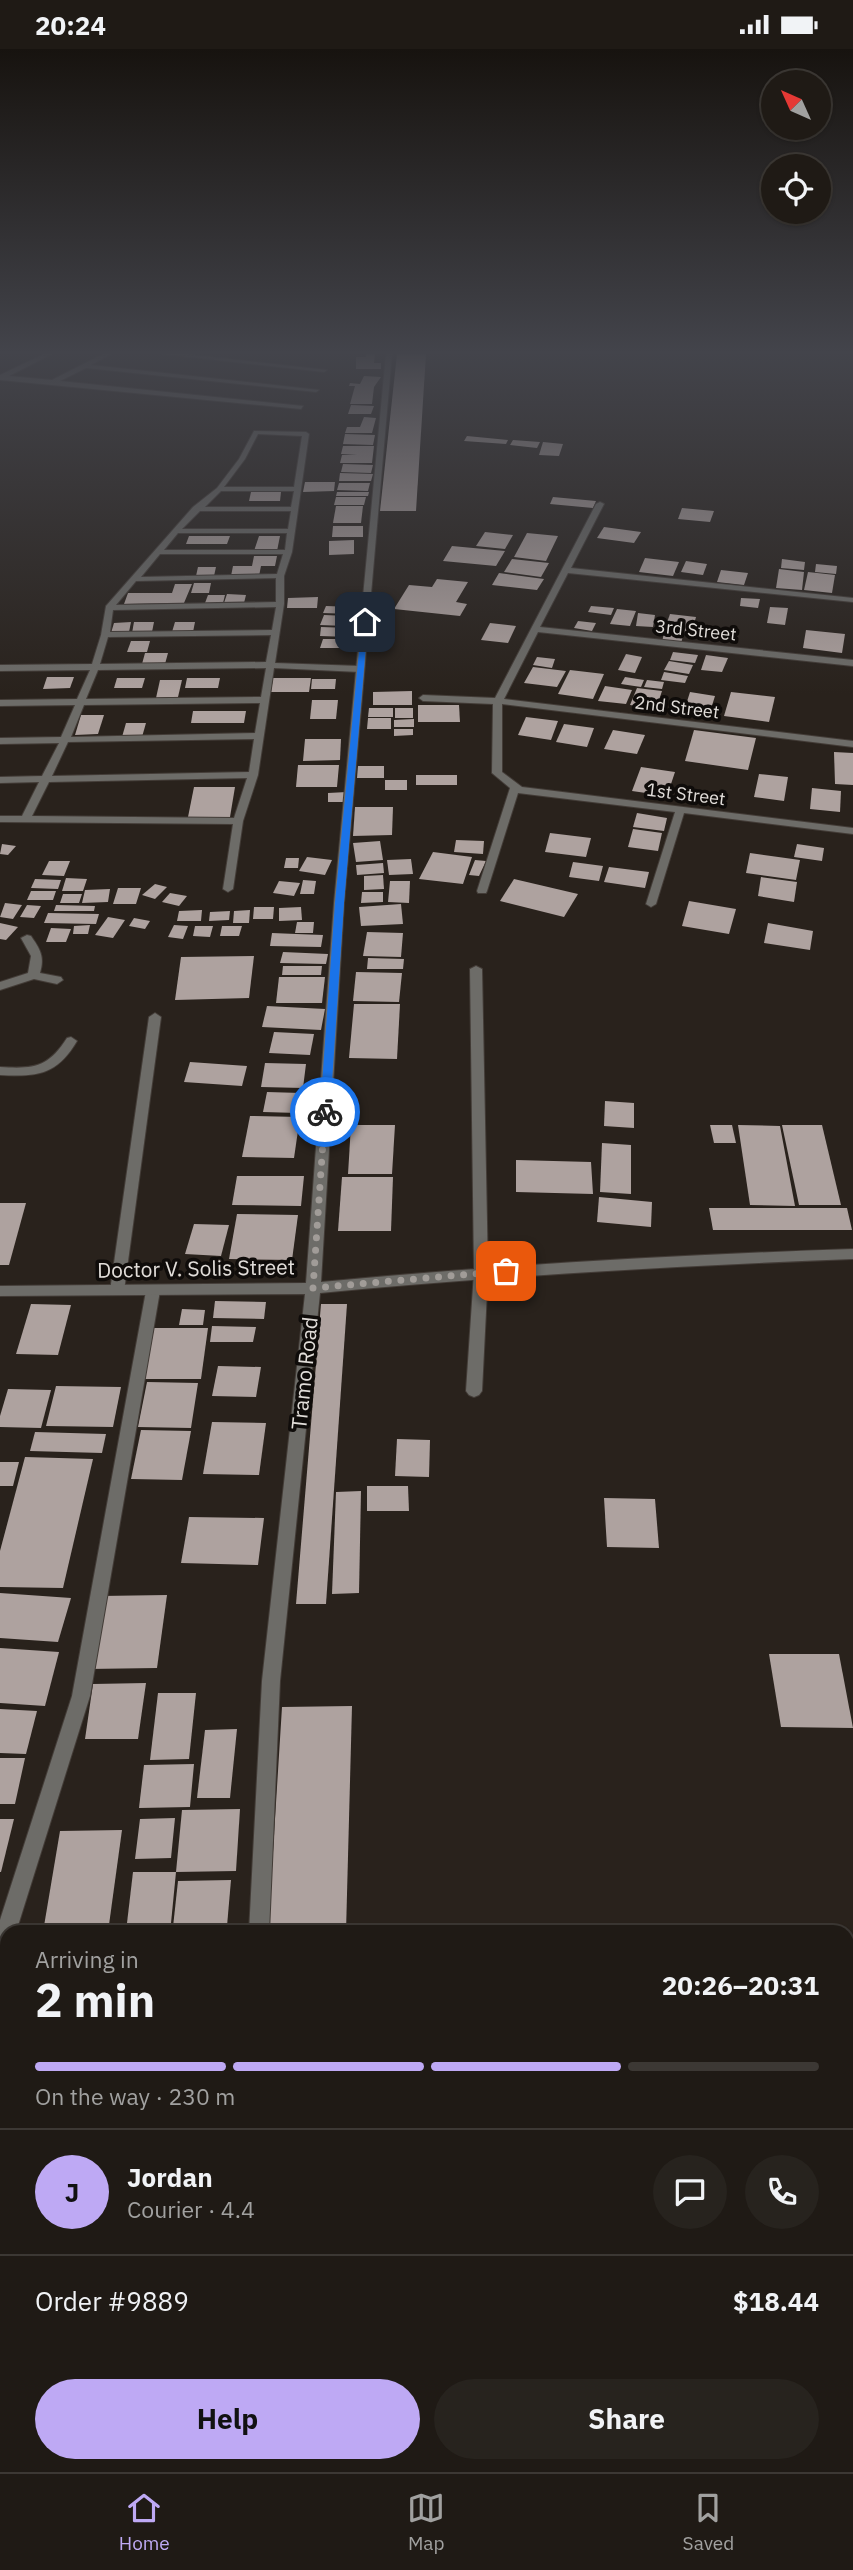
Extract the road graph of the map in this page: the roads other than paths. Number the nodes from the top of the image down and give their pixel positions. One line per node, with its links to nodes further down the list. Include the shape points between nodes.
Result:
1 (236, 467): 4 (street)
2 (301, 467): 5 (street)
3 (379, 467): 26 (street, Tramo Road)
4 (219, 489): 5 (street); 7 (street)
5 (298, 489): 8 (street)
6 (600, 504): 13 (street)
7 (196, 509): 8 (street); 9 (street)
8 (295, 509): 10 (street)
9 (176, 531): 10 (street); 11 (street)
10 (291, 531): 12 (street)
11 (158, 552): 12 (street); 15 (street)
12 (288, 552): 14 (street)
13 (566, 570): 16 (street); 19 (street)
14 (280, 576): 15 (street); 17 (street)
15 (134, 579): 18 (street)
16 (853, 600)
17 (280, 604): 18 (street); 20 (street)
18 (109, 608): 21 (street)
19 (536, 629): 22 (street, 3rd Street); 29 (street)
20 (275, 632): 21 (street); 23 (street)
21 (105, 635): 24 (street)
22 (853, 663)
23 (270, 665): 24 (street); 26 (street); 28 (street)
24 (95, 667): 25 (street); 31 (street)
25 (0, 668)
26 (360, 669): 58 (street, Tramo Road)
27 (423, 698): 29 (street, 2nd Street)
28 (265, 701): 31 (street); 32 (street)
29 (498, 701): 35 (street, 2nd Street); 39 (street, via 498,773)
30 (0, 703): 31 (street)
31 (78, 703): 34 (street)
32 (259, 736): 34 (street); 36 (street)
33 (0, 741): 34 (street)
34 (64, 742): 37 (street)
35 (853, 744)
36 (253, 775): 37 (street); 43 (street)
37 (45, 779): 38 (street); 41 (street)
38 (0, 780)
39 (515, 787): 40 (street, 1st Street); 46 (street)
40 (680, 811): 44 (street, 1st Street); 47 (street)
41 (27, 817): 42 (street); 43 (street)
42 (0, 819)
43 (238, 821): 45 (street)
44 (853, 831)
45 (228, 889)
46 (482, 891)
47 (651, 904)
48 (27, 938): 50 (street, via 39,960)
49 (475, 969): 57 (street)
50 (33, 975): 51 (street); 52 (street)
51 (57, 980)
52 (0, 986)
53 (155, 1017): 60 (street)
54 (71, 1041): 55 (street, via 62,1059 48,1067)
55 (0, 1071)
56 (853, 1254): 57 (street, Doctor V. Solis Street)
57 (481, 1272): 58 (street, Doctor V. Solis Street); 62 (street)
58 (313, 1288): 61 (street, Doctor V. Solis Street); 64 (street, Tramo Road, via 271,1681)
59 (0, 1291): 60 (street, Doctor V. Solis Street)
60 (117, 1291): 61 (street, Doctor V. Solis Street)
61 (153, 1291): 63 (street, via 81,1696)
62 (474, 1391)
63 (9, 1925)
64 (259, 1925)

